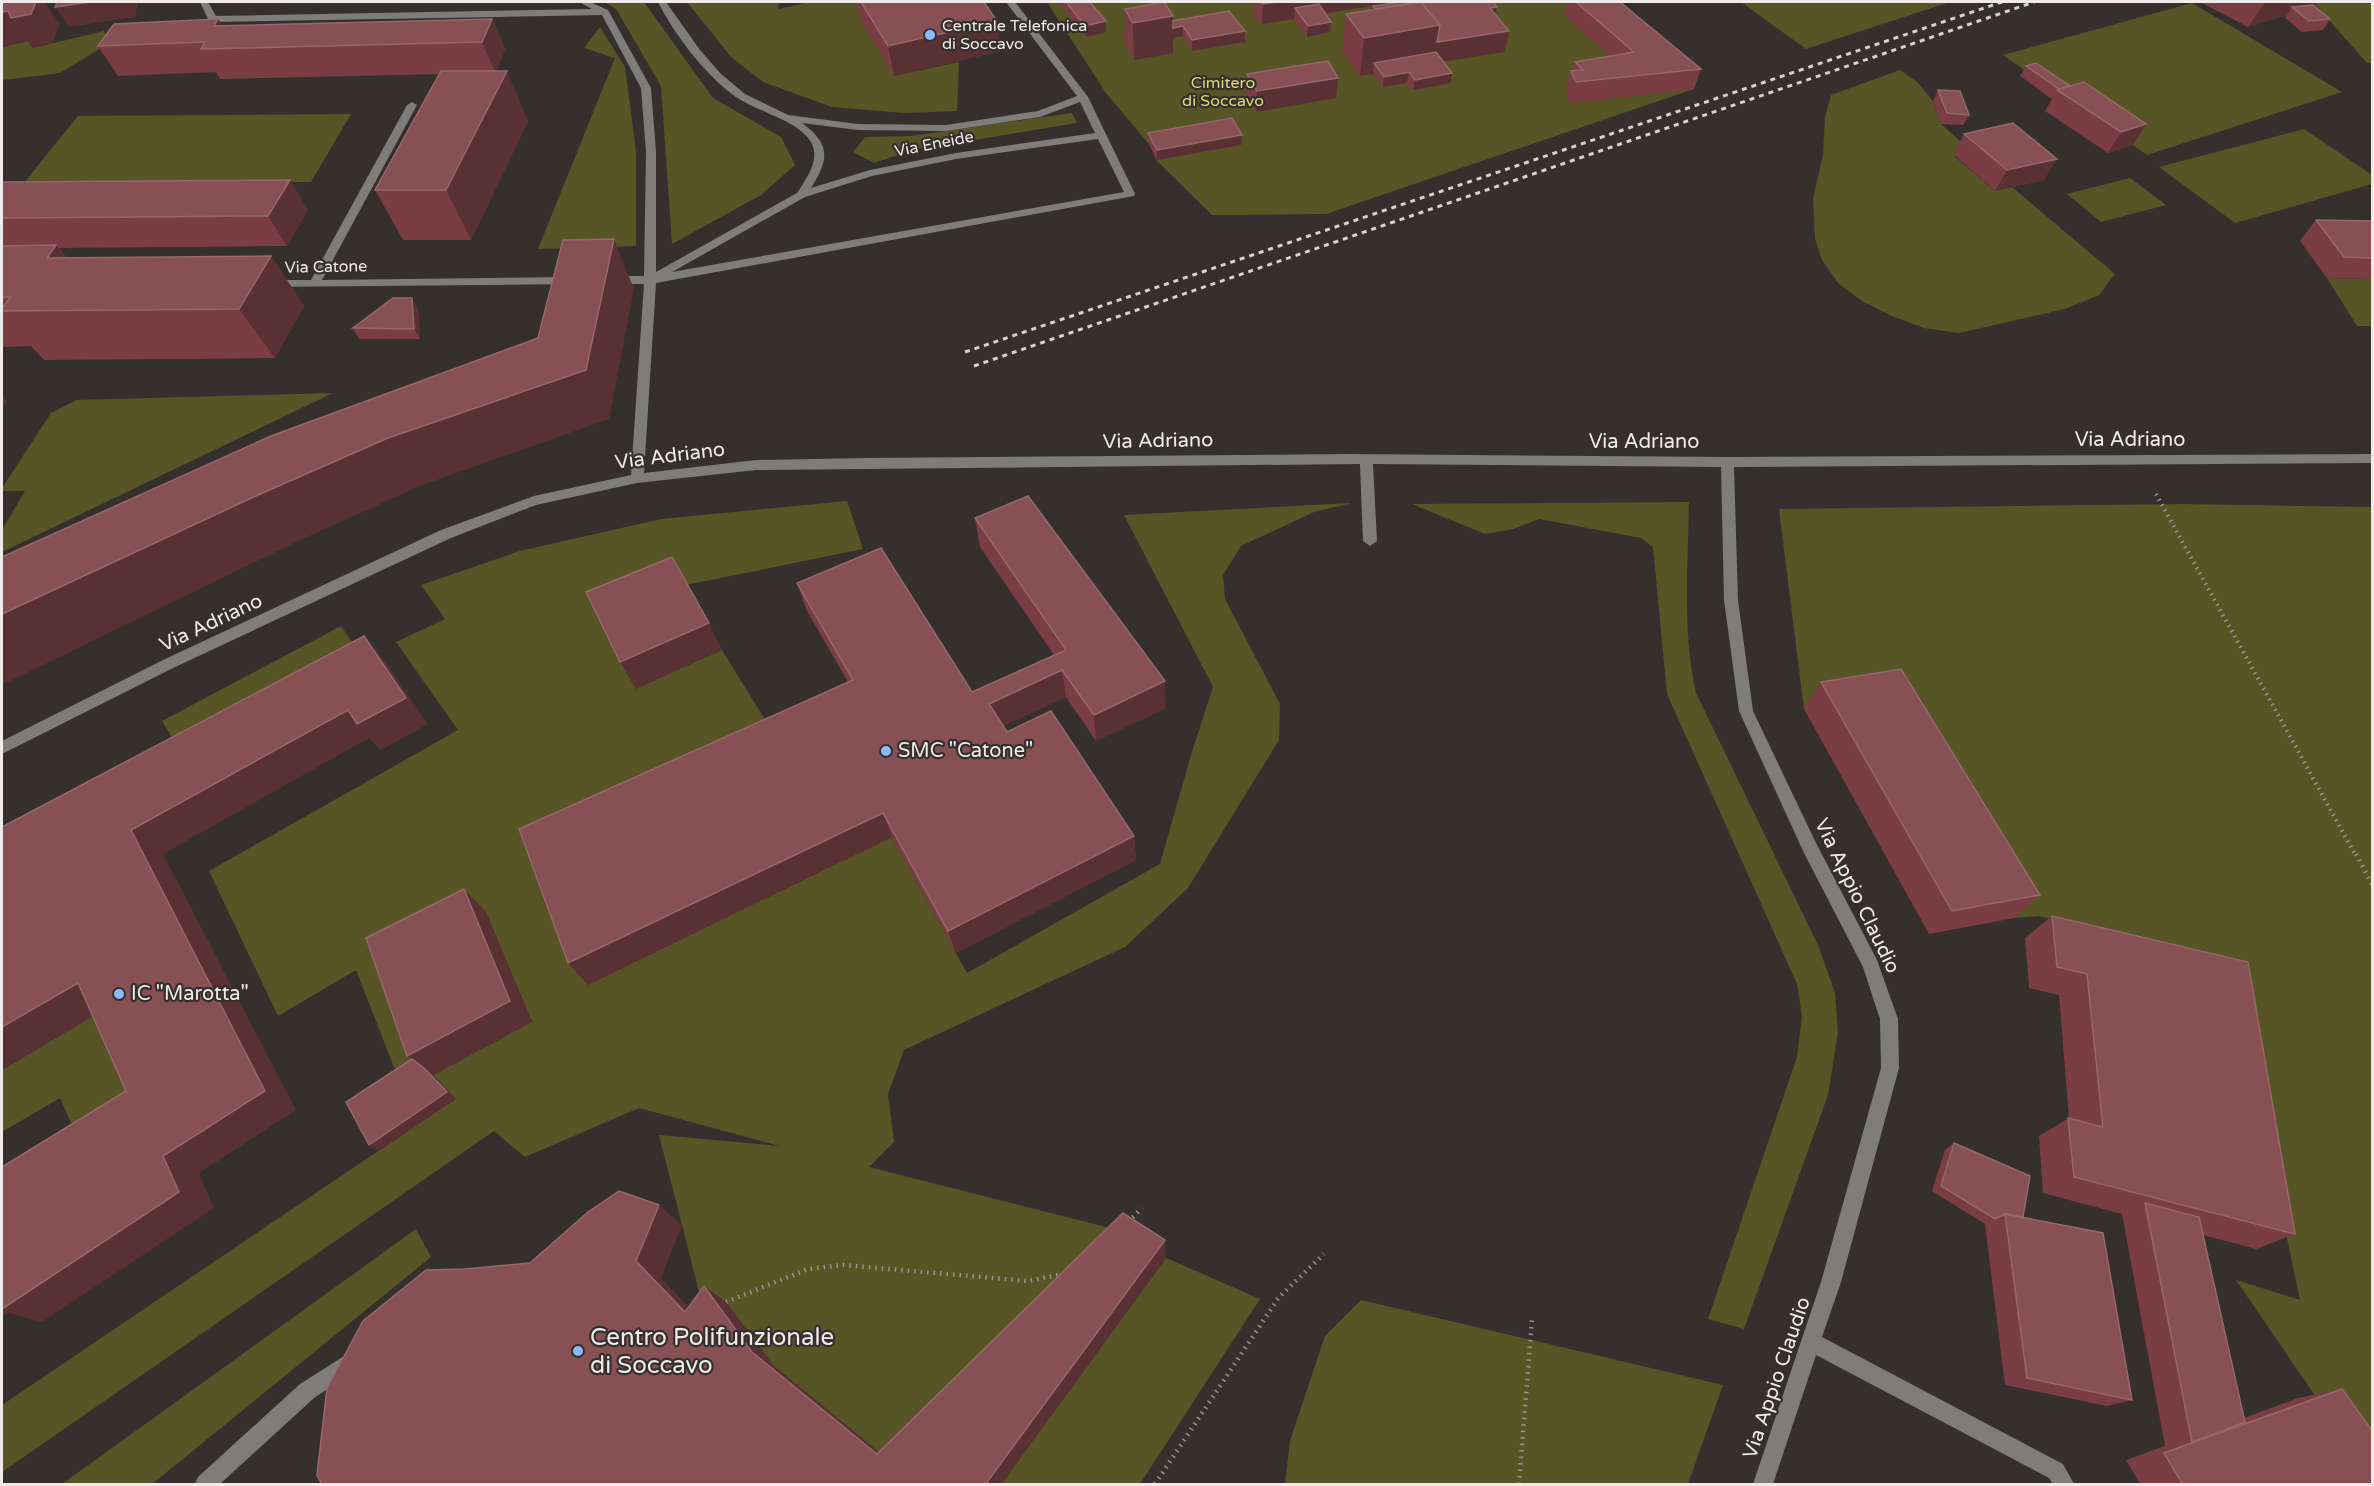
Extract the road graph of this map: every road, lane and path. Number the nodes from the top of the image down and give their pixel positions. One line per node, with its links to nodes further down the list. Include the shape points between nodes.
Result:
1 (204, 2): 5 (street, via 213,19)
2 (583, 2): 5 (street)
3 (662, 2): 8 (street, via 708,68 742,96)
4 (1011, 2): 6 (street)
5 (605, 12): 12 (street, via 646,88 651,152)
6 (1083, 97): 8 (street, Via Eneide, via 1040,114 946,128 858,127); 9 (street)
7 (412, 105): 14 (street)
8 (786, 118): 10 (street, via 812,136 820,148 818,165)
9 (1101, 135): 10 (street, Via Eneide, via 870,173); 12 (street, via 1130,194)
10 (801, 195): 12 (street, Via Eneide)
11 (603, 280): 12 (street)
12 (650, 280): 20 (street)
13 (579, 281): 14 (street, Via Catone)
14 (315, 283): 15 (street, Via Catone)
15 (257, 284)
16 (2373, 458): 18 (street, Via Adriano)
17 (1366, 459): 19 (street, Via Adriano); 20 (street, Via Adriano, via 756,465); 21 (street)
18 (2136, 459): 19 (street, Via Adriano); 23 (path)
19 (1726, 462): 30 (street, Via Appio Claudio, via 1731,600 1746,711 1810,848 1871,965 1889,1019 1890,1068)
20 (637, 478): 22 (street, Via Adriano, via 534,501 446,534 168,664)
21 (1370, 541)
22 (2, 748)
23 (2373, 884)
24 (1142, 1208): 25 (path)
25 (1120, 1231)
26 (1324, 1254): 33 (path, via 1279,1297)
27 (1072, 1272): 28 (path, via 1028,1281 843,1265 808,1269)
28 (726, 1302)
29 (1532, 1319): 34 (path)
30 (1811, 1342): 35 (street, Via Appio Claudio); 36 (street, via 2055,1471)
31 (366, 1351): 32 (street, via 308,1391)
32 (205, 1485)
33 (1155, 1485)
34 (1519, 1485)
35 (1763, 1485)
36 (2064, 1485)

